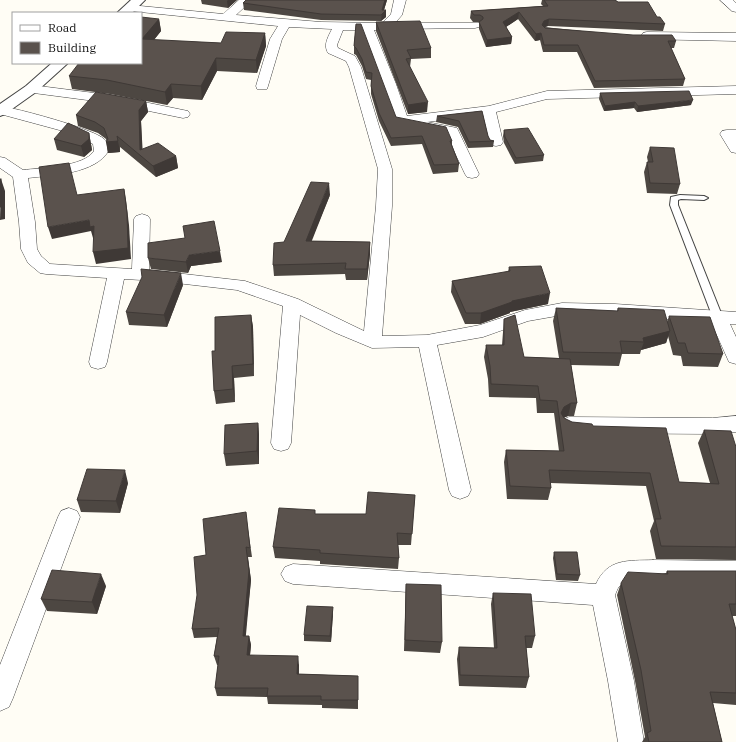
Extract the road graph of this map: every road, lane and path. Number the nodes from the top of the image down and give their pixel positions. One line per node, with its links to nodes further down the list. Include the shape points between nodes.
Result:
1 (246, 0): 6 (street)
2 (400, 0): 11 (street, via 396,15)
3 (726, 0): 5 (street)
4 (131, 5): 6 (street)
5 (736, 9)
6 (226, 18): 7 (street)
7 (286, 23): 8 (street); 15 (street, via 276,39)
8 (339, 26): 10 (street); 35 (street, via 331,45 332,50 350,59 355,67 385,169)
9 (475, 26): 11 (street)
10 (367, 27): 11 (street); 21 (street)
11 (385, 27)
12 (632, 36): 13 (street)
13 (736, 37)
14 (61, 64): 16 (street)
15 (262, 86)
16 (31, 89): 19 (street); 20 (street, via 110,99)
17 (736, 90): 18 (street, via 547,95)
18 (489, 110): 21 (street); 23 (street)
19 (1, 111): 27 (street, via 94,136 100,142 102,149 97,157 88,163)
20 (182, 114)
21 (402, 121): 26 (street, via 452,131)
22 (736, 134): 24 (street, via 727,134)
23 (496, 142)
24 (736, 150)
25 (0, 162): 27 (street)
26 (472, 174)
27 (20, 175): 30 (street, via 28,222 29,249 34,259 46,269)
28 (704, 198): 33 (lane, via 680,197 674,199 674,205)
29 (142, 219): 31 (street)
30 (117, 273): 31 (street); 37 (street)
31 (140, 275): 32 (street, via 239,285)
32 (292, 303): 35 (street); 40 (street)
33 (727, 318): 34 (street, via 562,309 525,316 483,331); 36 (street)
34 (427, 341): 35 (street); 41 (street)
35 (372, 342)
36 (736, 357)
37 (98, 362)
38 (736, 424): 39 (street)
39 (569, 426)
40 (281, 443)
41 (460, 490)
42 (69, 517): 46 (street)
43 (736, 571): 45 (street, via 628,572 617,574 607,584)
44 (294, 574): 45 (street)
45 (603, 595): 47 (street)
46 (0, 698)
47 (631, 742)

